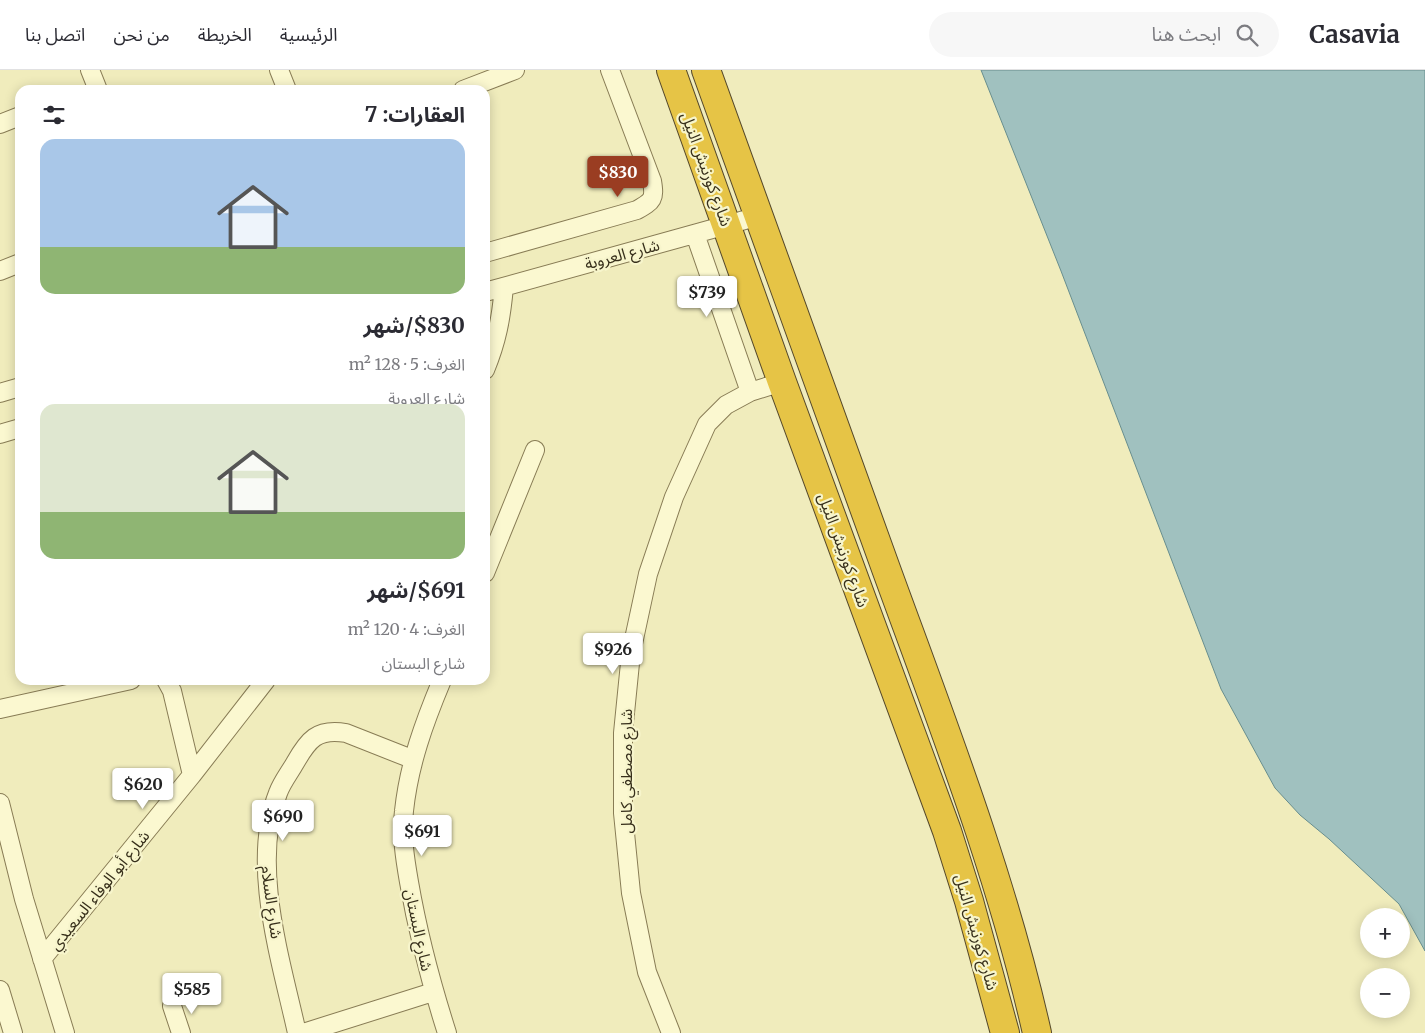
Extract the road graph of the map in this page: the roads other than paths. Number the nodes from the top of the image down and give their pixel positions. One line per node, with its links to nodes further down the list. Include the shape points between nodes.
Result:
1 (90, 70): 7 (street)
2 (279, 70): 8 (street)
3 (515, 70): 9 (street)
4 (610, 70): 15 (street, via 652,181 654,195 649,203 637,210)
5 (671, 70): 13 (highway, شارع كورنيش النيل)
6 (706, 70): 12 (highway, شارع كورنيش النيل)
7 (93, 85)
8 (285, 85)
9 (476, 85)
10 (15, 118): 11 (street)
11 (0, 124)
12 (759, 216): 13 (street, شارع العروبة); 49 (highway, شارع كورنيش النيل, via 961,773 988,853)
13 (727, 225): 14 (street, شارع العروبة); 21 (highway, شارع كورنيش النيل)
14 (694, 234): 18 (street, شارع العروبة); 23 (street)
15 (490, 252)
16 (15, 266): 17 (street)
17 (0, 271)
18 (504, 287): 19 (street, شارع العروبة); 20 (street, via 502,316)
19 (490, 291)
20 (490, 355)
21 (782, 382): 23 (street, شارع مصطفي كامل); 48 (highway, شارع كورنيش النيل, via 947,831)
22 (15, 388): 24 (street)
23 (750, 392): 47 (street, شارع مصطفي كامل, via 726,405 706,424 674,497 648,574 631,652 623,733 623,813 631,893 648,972)
24 (0, 393)
25 (15, 430): 26 (street)
26 (0, 434)
27 (535, 450): 28 (street)
28 (490, 561)
29 (108, 685): 33 (street)
30 (169, 685): 35 (street)
31 (262, 685): 35 (street, شارع أبو الوفاء السعيدي)
32 (440, 685): 34 (street, شارع البستان)
33 (0, 709)
34 (412, 760): 39 (street, شارع البستان, via 404,812 405,855); 44 (street, شارع السلام, via 346,733 324,732 306,743 279,791 271,814 266,867 272,920)
35 (192, 775): 37 (street, شارع أبو الوفاء السعيدي)
36 (0, 803): 37 (street)
37 (42, 959): 42 (street)
38 (0, 990): 41 (street)
39 (433, 992): 45 (street); 46 (street, شارع البستان)
40 (172, 1006): 43 (street)
41 (13, 1033)
42 (64, 1033)
43 (181, 1033)
44 (296, 1033)
45 (303, 1033)
46 (447, 1033)
47 (671, 1033)
48 (1005, 1033)
49 (1037, 1033)

